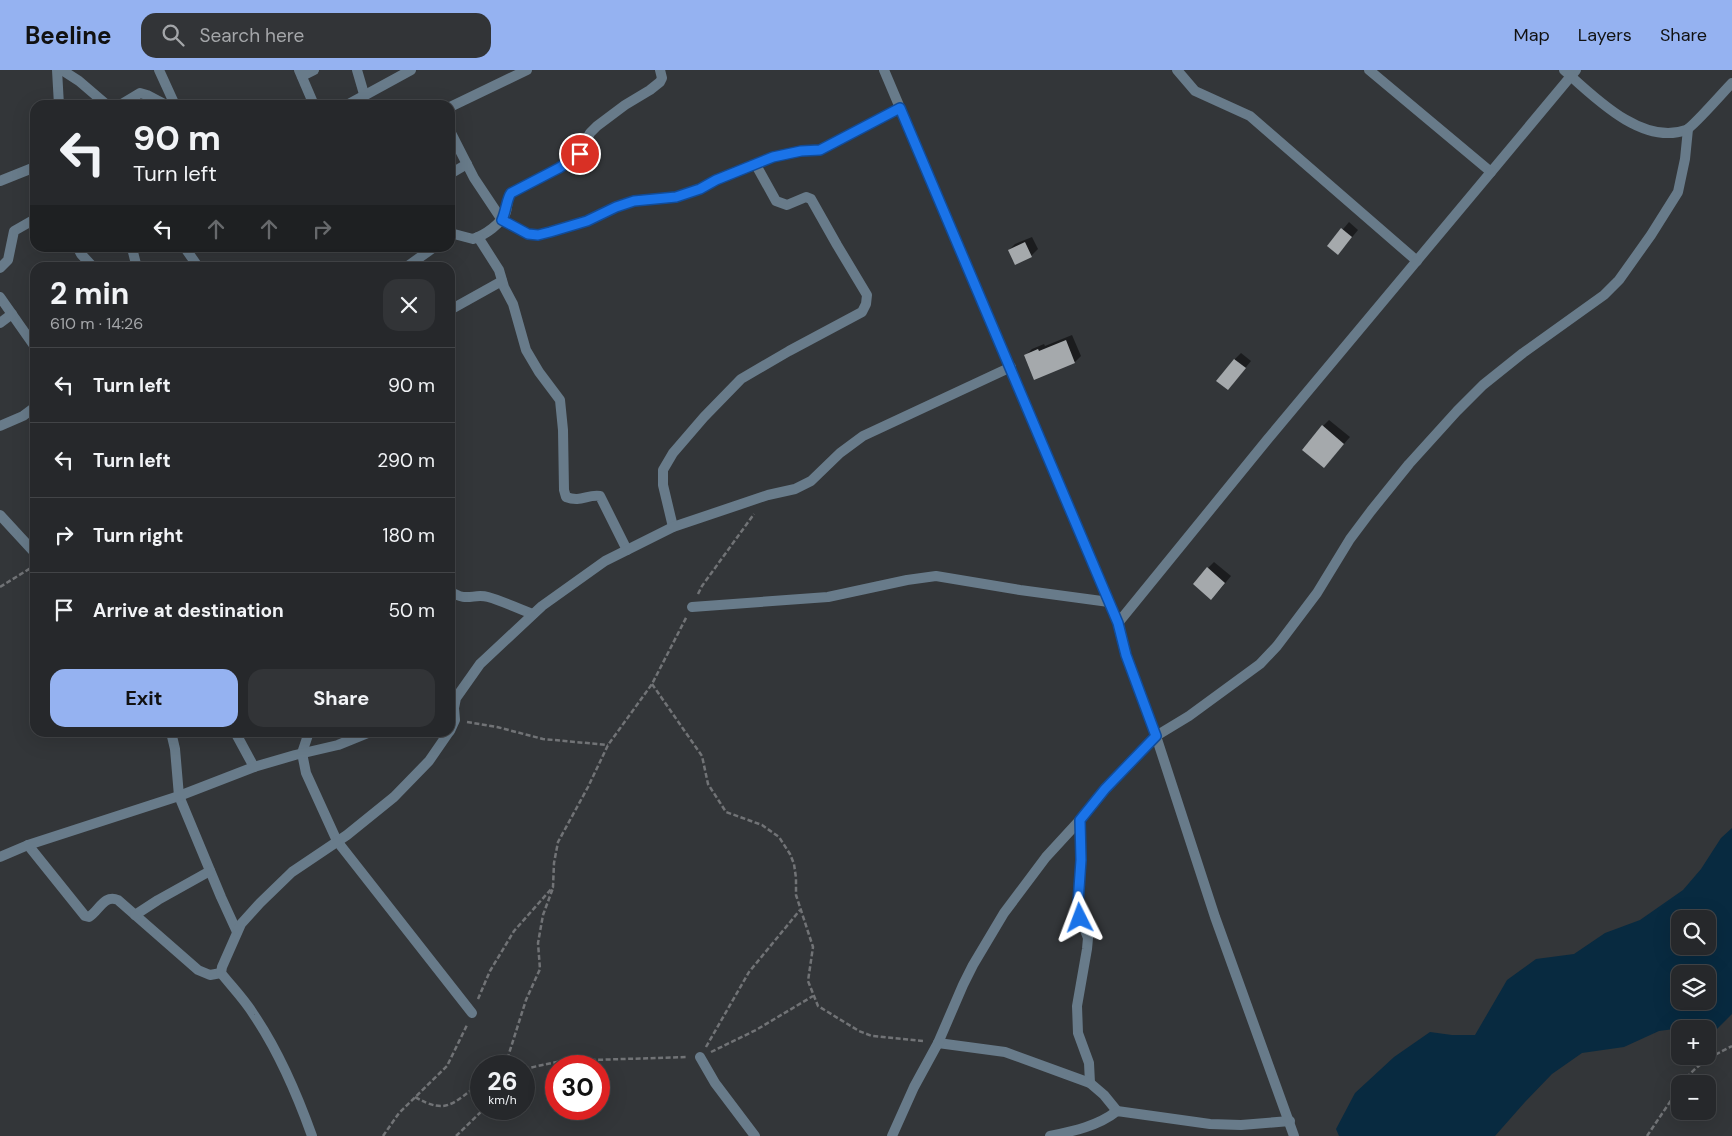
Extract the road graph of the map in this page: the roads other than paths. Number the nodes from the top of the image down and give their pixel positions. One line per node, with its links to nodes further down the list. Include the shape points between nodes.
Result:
1 (57, 70): 16 (street)
2 (159, 70): 20 (street)
3 (314, 70): 13 (street)
4 (357, 70): 15 (street)
5 (411, 70): 15 (street)
6 (527, 70): 23 (street)
7 (660, 70): 33 (street, via 660,82 597,126 580,154 511,193)
8 (884, 70): 24 (street)
9 (1177, 70): 39 (street, via 1195,91 1250,116)
10 (1369, 70): 31 (street)
11 (74, 71): 17 (street)
12 (1571, 72): 25 (street, via 1626,121 1669,133); 31 (street)
13 (300, 73): 21 (street)
14 (1732, 83): 25 (street)
15 (364, 94): 22 (street)
16 (59, 100)
17 (102, 100)
18 (129, 100): 19 (street, via 140,94)
19 (157, 100)
20 (173, 100)
21 (312, 100)
22 (355, 100)
23 (455, 105)
24 (900, 108): 28 (street, via 820,150 782,155); 49 (street)
25 (1688, 129): 62 (street, via 1686,159 1678,192 1619,280 1604,295 1483,385 1457,411 1371,511 1317,594 1260,664 1190,716)
26 (455, 141): 27 (street)
27 (467, 164): 30 (street); 33 (street)
28 (756, 165): 33 (street, via 676,197 634,201 587,221 538,235 528,234); 53 (street, via 776,201 786,205 806,197 811,199 867,295 866,304 862,312 741,379 680,446 663,470 663,485)
29 (30, 169): 32 (street)
30 (455, 171)
31 (1491, 172): 39 (street)
32 (0, 181)
33 (502, 220): 36 (street)
34 (30, 222): 42 (street, via 14,231 8,260)
35 (455, 234): 36 (street, via 471,239)
36 (478, 237): 43 (street, via 499,270)
37 (80, 252): 40 (street)
38 (427, 252): 41 (street)
39 (1417, 261): 60 (street)
40 (88, 262)
41 (413, 262)
42 (0, 268)
43 (502, 281): 45 (street); 55 (street, via 513,304 526,350 560,400 566,497 574,500 600,496)
44 (0, 297): 46 (street)
45 (455, 307)
46 (12, 314): 47 (street); 48 (street)
47 (0, 323)
48 (30, 340)
49 (1011, 367): 53 (street, via 863,436 840,453 811,482); 57 (street)
50 (30, 411): 51 (street)
51 (0, 426)
52 (0, 514): 54 (street)
53 (673, 527): 55 (street)
54 (30, 547)
55 (627, 550): 59 (street, via 605,561)
56 (455, 594): 59 (street, via 468,598 486,596)
57 (1109, 602): 58 (street, via 936,576 828,597); 60 (street)
58 (692, 607)
59 (533, 614): 61 (street, via 480,664)
60 (1118, 623): 62 (street, via 1126,655)
61 (455, 700)
62 (1156, 736): 71 (street); 84 (street, via 1215,917)
63 (172, 737): 70 (street)
64 (238, 737): 69 (street)
65 (307, 737): 68 (street)
66 (358, 737): 68 (street)
67 (446, 737): 72 (street, via 394,797)
68 (302, 753): 69 (street); 72 (street, via 306,773)
69 (254, 768): 70 (street)
70 (179, 796): 73 (street); 75 (street)
71 (1080, 820): 80 (street, via 1046,857 1004,913 963,985); 82 (street, via 1078,903 1088,938 1077,1006 1078,1033 1089,1063)
72 (337, 841): 77 (street, via 292,872 260,903); 79 (street)
73 (28, 845): 74 (street); 76 (street, via 85,916 92,915 113,898)
74 (0, 857)
75 (210, 870): 76 (street); 77 (street)
76 (135, 916): 78 (street, via 198,970 210,975)
77 (237, 932): 78 (street)
78 (220, 973): 85 (street, via 254,1014 272,1045 296,1093)
79 (472, 1013)
80 (938, 1043): 82 (street, via 1005,1052); 87 (street)
81 (700, 1058): 86 (street)
82 (1090, 1084): 83 (street)
83 (1117, 1111): 84 (street, via 1210,1124); 88 (street, via 1106,1120 1090,1126)
84 (1290, 1121): 89 (street)
85 (312, 1136)
86 (755, 1136)
87 (892, 1136)
88 (1050, 1136)
89 (1294, 1136)

